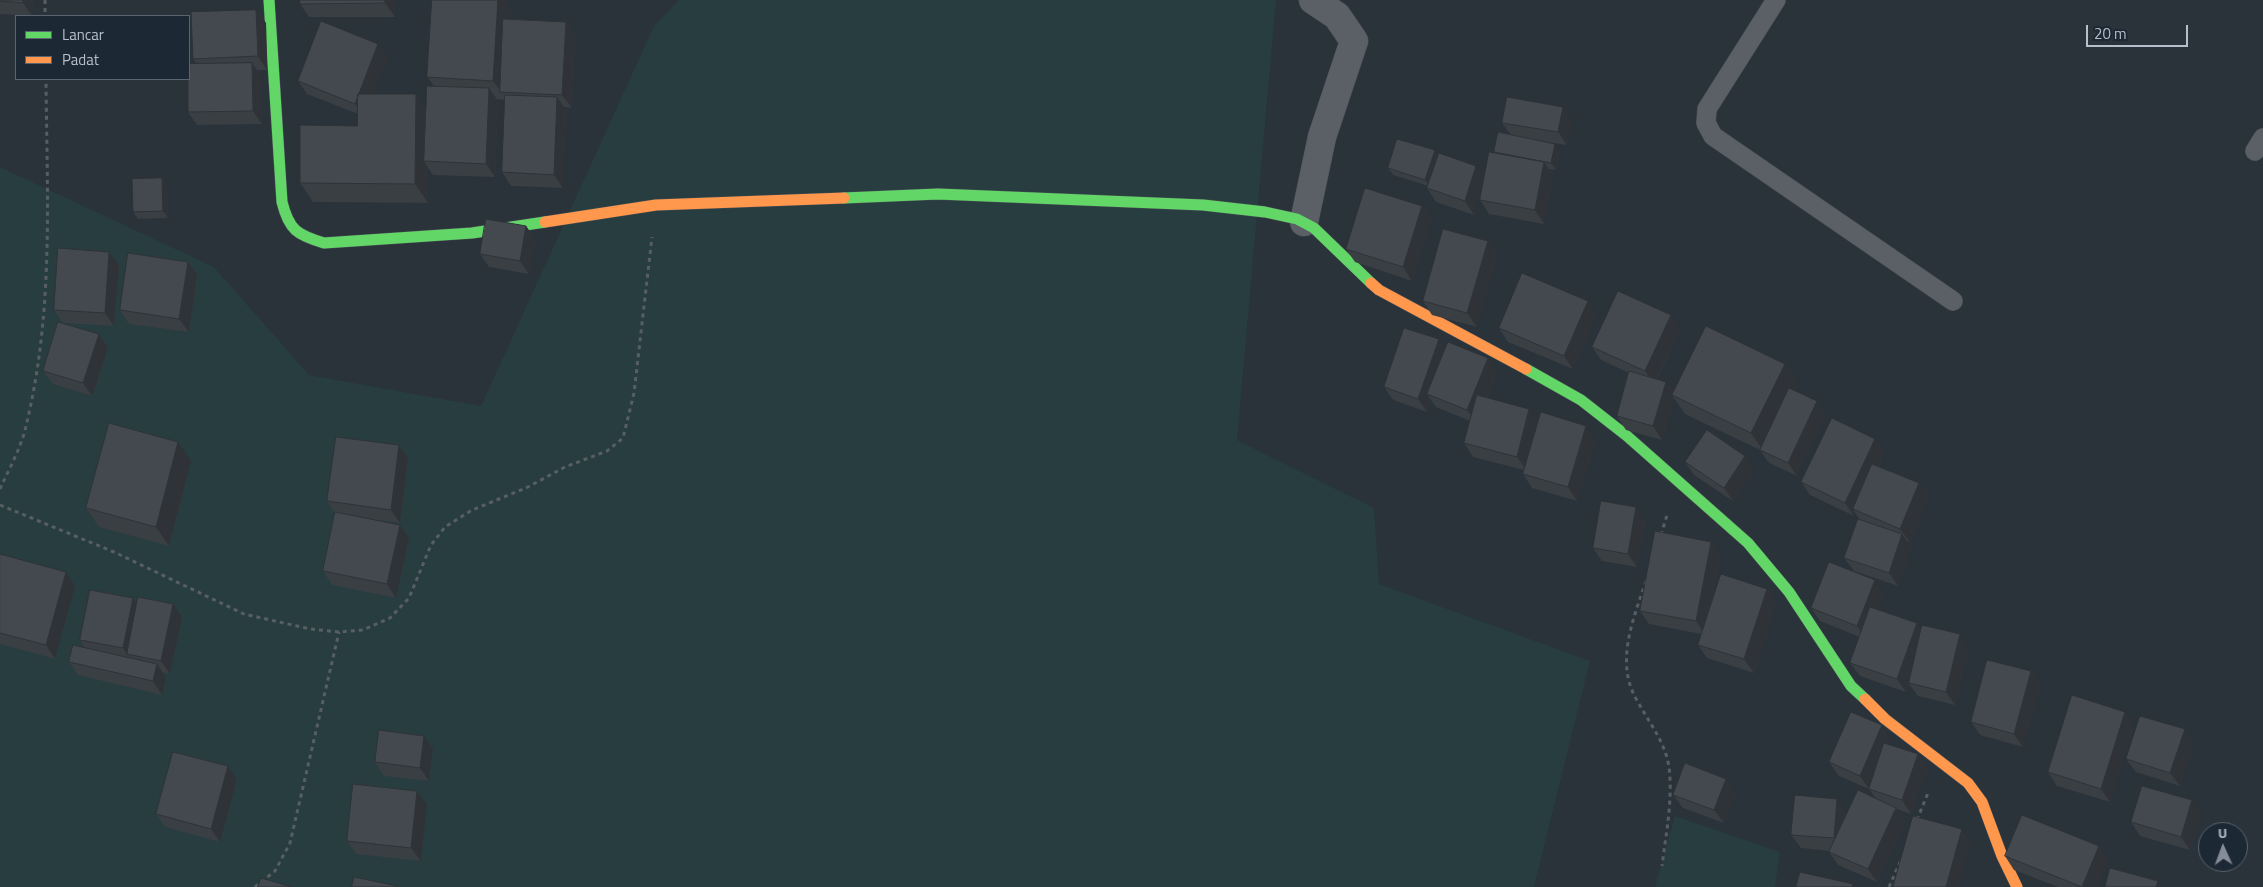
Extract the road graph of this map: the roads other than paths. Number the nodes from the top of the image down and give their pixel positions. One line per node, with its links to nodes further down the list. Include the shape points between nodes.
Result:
1 (269, 0): 4 (street, via 286,223 304,237 324,243 472,233 656,205 938,194 1203,205 1265,212)
2 (1313, 0): 4 (street, via 1336,16 1354,41 1322,137)
3 (1776, 0): 5 (lane, via 1707,109 1706,123 1713,136)
4 (1304, 222): 6 (street, via 1379,290 1581,400 1627,436 1748,543 1789,592 1851,686 1885,719 1968,783 1982,802)
5 (1953, 302)
6 (2017, 887)

